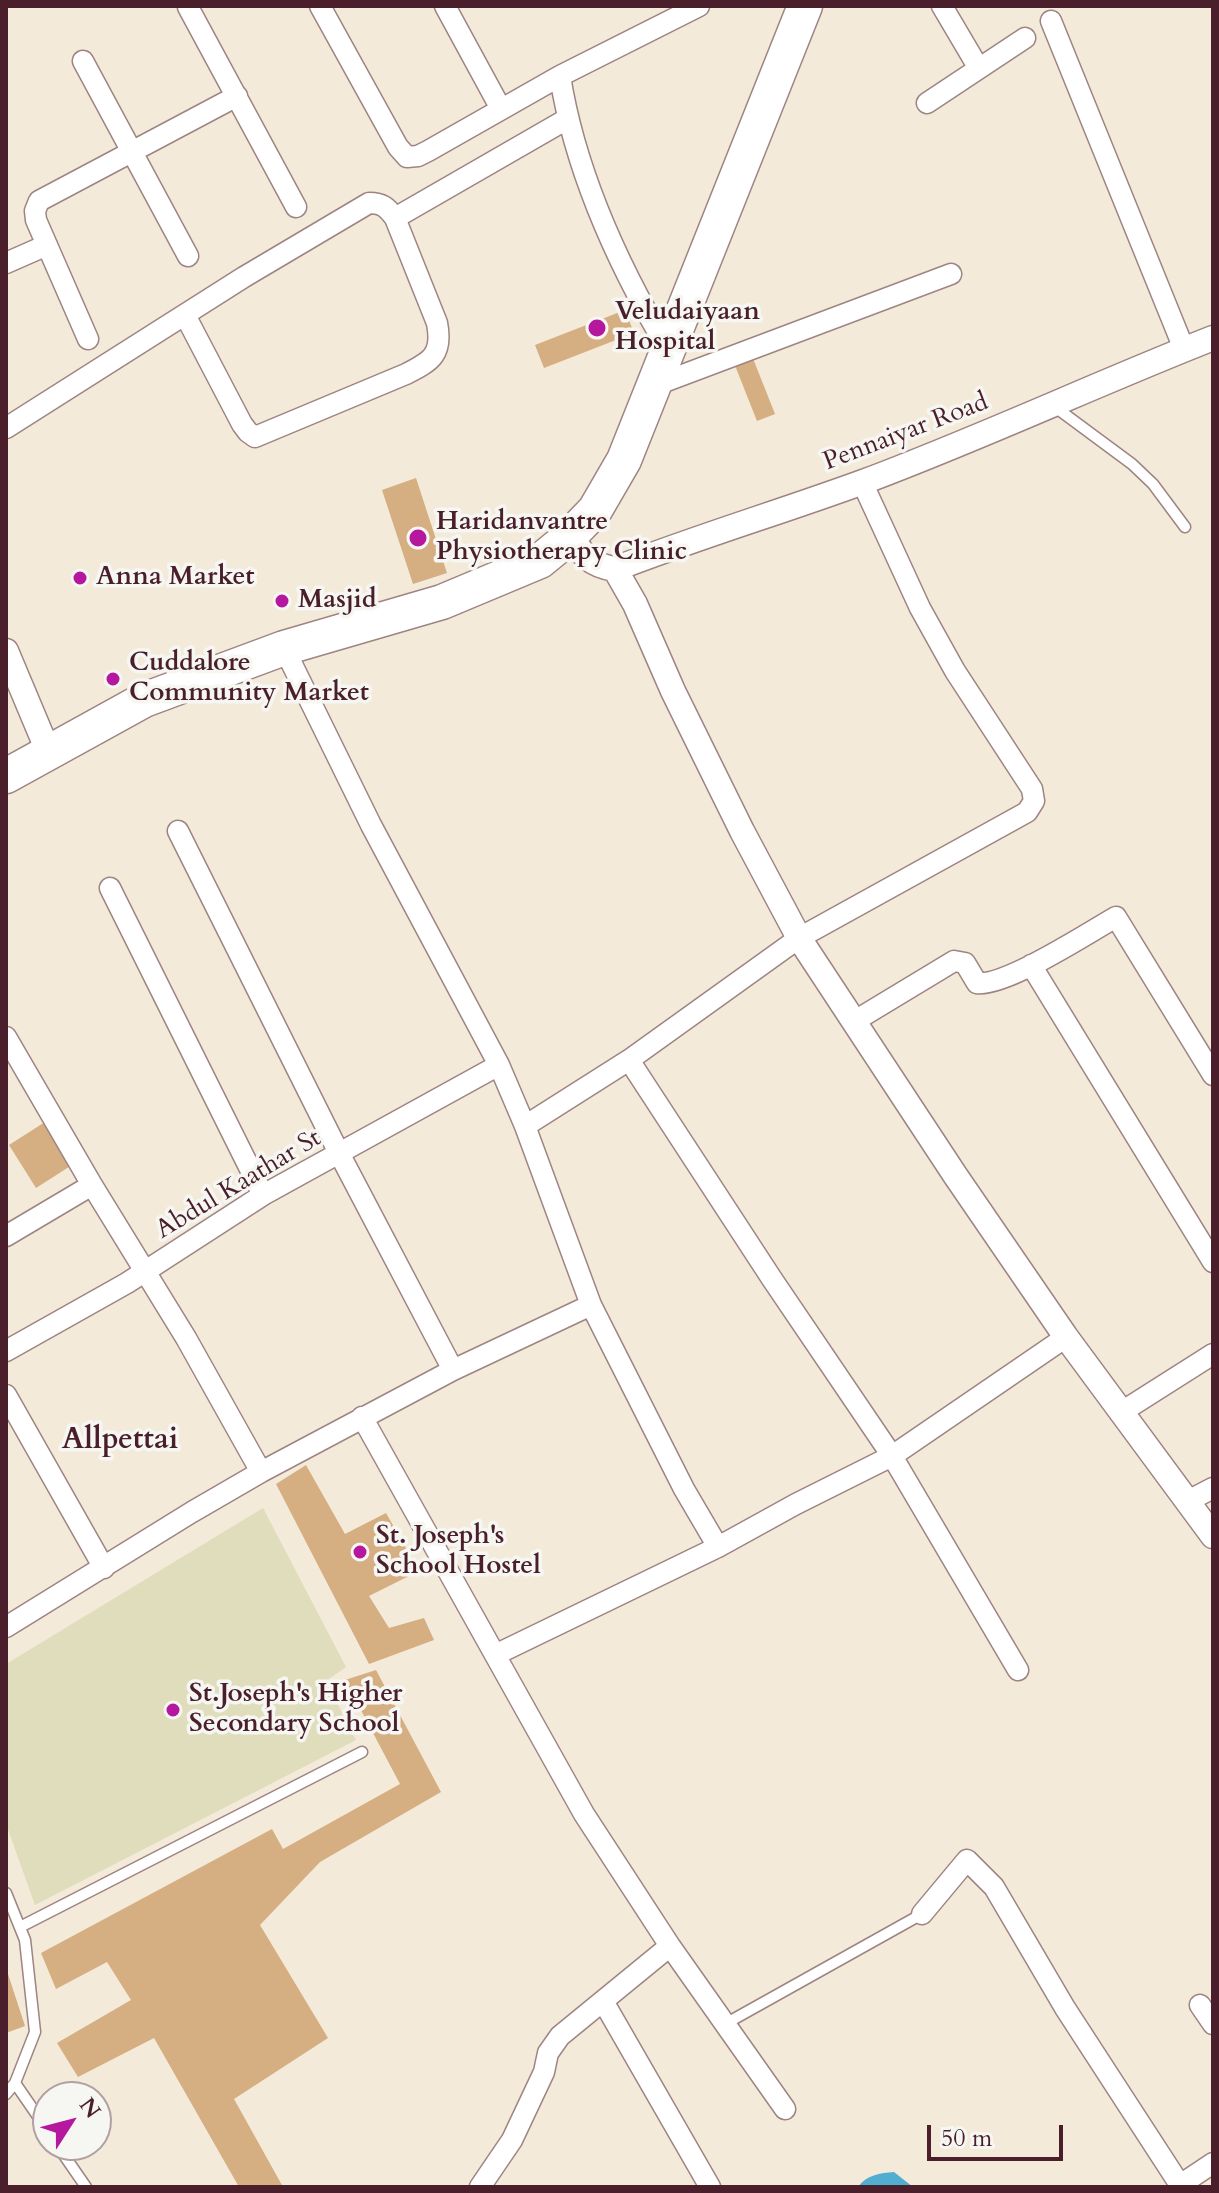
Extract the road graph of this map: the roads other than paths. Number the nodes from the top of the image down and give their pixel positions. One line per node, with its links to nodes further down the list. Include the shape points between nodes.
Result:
1 (320, 6): 14 (street, via 407,157 428,151)
2 (445, 6): 14 (street)
3 (699, 6): 11 (street)
4 (805, 6): 27 (highway)
5 (942, 6): 10 (street)
6 (188, 7): 12 (street)
7 (1051, 21): 26 (street)
8 (1025, 38): 10 (street)
9 (83, 61): 16 (street)
10 (978, 67): 13 (street)
11 (560, 76): 14 (street); 15 (street)
12 (237, 96): 16 (street); 17 (street)
13 (927, 103)
14 (501, 109)
15 (567, 119): 18 (street); 27 (street, via 636,296)
16 (132, 151): 19 (street, via 39,201 36,220); 20 (street)
17 (296, 207)
18 (395, 218): 23 (street, via 388,208 369,203); 23 (street, via 441,340 426,364 406,374 255,437 242,424)
19 (47, 245): 21 (street); 25 (street)
20 (188, 256)
21 (6, 263)
22 (951, 274): 28 (street)
23 (185, 315): 30 (street)
24 (1213, 338): 26 (street, Pennaiyar Road)
25 (88, 339)
26 (1184, 349): 29 (street, Pennaiyar Road)
27 (669, 351): 28 (highway)
28 (656, 385): 33 (highway, via 624,460 595,510)
29 (1053, 406): 31 (street, Pennaiyar Road); 32 (lane, via 1132,464)
30 (6, 428)
31 (862, 482): 35 (street, Pennaiyar Road); 42 (street, via 920,608 1032,789 1034,801 1027,812)
32 (1185, 527)
33 (572, 534): 34 (highway); 35 (street)
34 (540, 561): 35 (street); 36 (highway, via 442,602)
35 (605, 568): 42 (street, via 635,604 673,691)
36 (284, 648): 38 (highway, via 144,700); 47 (street)
37 (6, 651): 38 (street)
38 (48, 751): 39 (highway)
39 (6, 776)
40 (178, 831): 50 (street)
41 (110, 888): 52 (street)
42 (799, 938): 44 (street); 46 (street)
43 (1031, 965): 44 (street, via 987,985 977,983 965,963 954,961); 48 (street, via 1116,917); 54 (street)
44 (853, 1022): 57 (street)
45 (6, 1037): 51 (street)
46 (629, 1060): 49 (street); 64 (street)
47 (499, 1065): 49 (street); 50 (street, Abdul Kaathar St)
48 (1213, 1075)
49 (525, 1126): 56 (street)
50 (340, 1155): 52 (street, Abdul Kaathar St); 60 (street)
51 (92, 1185): 53 (street); 55 (street)
52 (263, 1195): 55 (street, Abdul Kaathar St)
53 (6, 1236)
54 (1213, 1262)
55 (147, 1270): 58 (street, Abdul Kaathar St); 65 (street)
56 (591, 1305): 60 (street); 69 (street)
57 (1066, 1337): 62 (street); 64 (street)
58 (6, 1351)
59 (1213, 1354): 62 (street)
60 (453, 1370): 63 (street)
61 (6, 1395): 70 (street)
62 (1120, 1413): 67 (street)
63 (362, 1417): 65 (street); 72 (street)
64 (892, 1456): 69 (street); 73 (street)
65 (261, 1472): 70 (street)
66 (1213, 1488): 67 (street)
67 (1186, 1502): 68 (street)
68 (1213, 1536)
69 (718, 1547): 72 (street)
70 (104, 1568): 71 (street)
71 (6, 1627)
72 (497, 1654): 78 (street, via 584,1814)
73 (1018, 1670)
74 (362, 1752): 77 (lane)
75 (6, 1893): 77 (lane)
76 (922, 1914): 81 (lane); 89 (street, via 967,1860 994,1887)
77 (20, 1927): 83 (lane, via 35,2032)
78 (670, 1946): 79 (street); 81 (street)
79 (603, 2001): 91 (street, via 560,2036 548,2053 512,2140); 92 (street)
80 (1200, 2005): 82 (street)
81 (725, 2024): 86 (street)
82 (1213, 2024)
83 (15, 2083): 84 (lane); 85 (lane)
84 (6, 2094)
85 (32, 2108)
86 (785, 2109)
87 (68, 2161): 90 (lane)
88 (1213, 2163): 89 (street)
89 (1180, 2186)
90 (86, 2187)
91 (480, 2187)
92 (710, 2187)

